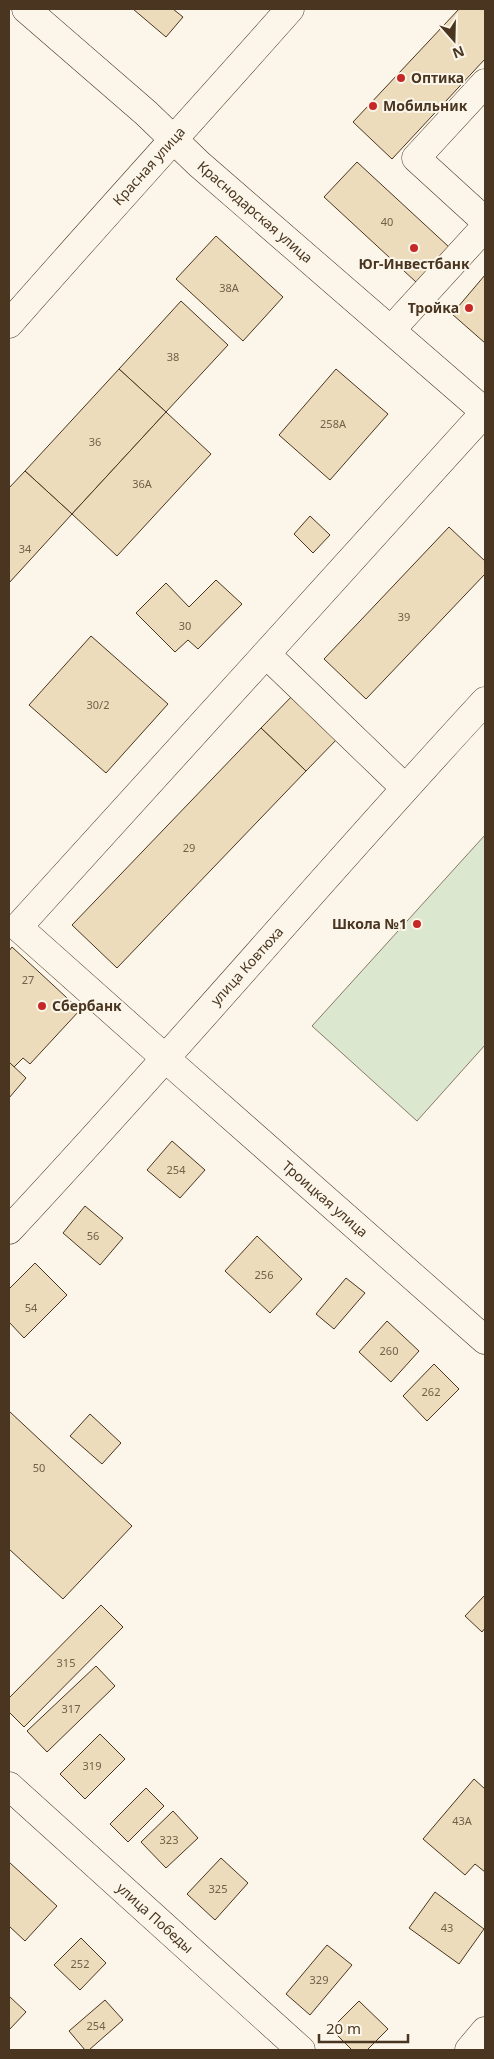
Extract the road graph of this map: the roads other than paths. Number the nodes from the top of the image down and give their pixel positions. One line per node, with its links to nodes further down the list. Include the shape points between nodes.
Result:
1 (26, 9): 4 (street, Краснодарская улица)
2 (290, 9): 4 (street, Красная улица)
3 (485, 82): 5 (street, via 416,158)
4 (173, 140): 7 (street, Красная улица); 8 (street, Краснодарская улица)
5 (485, 221)
6 (485, 227): 8 (street)
7 (9, 324)
8 (391, 330): 9 (street, Краснодарская улица)
9 (485, 412): 10 (street)
10 (266, 654): 12 (street); 13 (street, Троицкая улица, via 18,927)
11 (485, 702): 12 (street, улица Ковтюха)
12 (405, 788): 13 (street, улица Ковтюха)
13 (164, 1058): 14 (street, улица Ковтюха); 15 (street, Троицкая улица)
14 (9, 1230)
15 (485, 1340)
16 (9, 1786): 18 (street, улица Победы)
17 (485, 2031): 19 (street)
18 (301, 2050)
19 (469, 2050)

